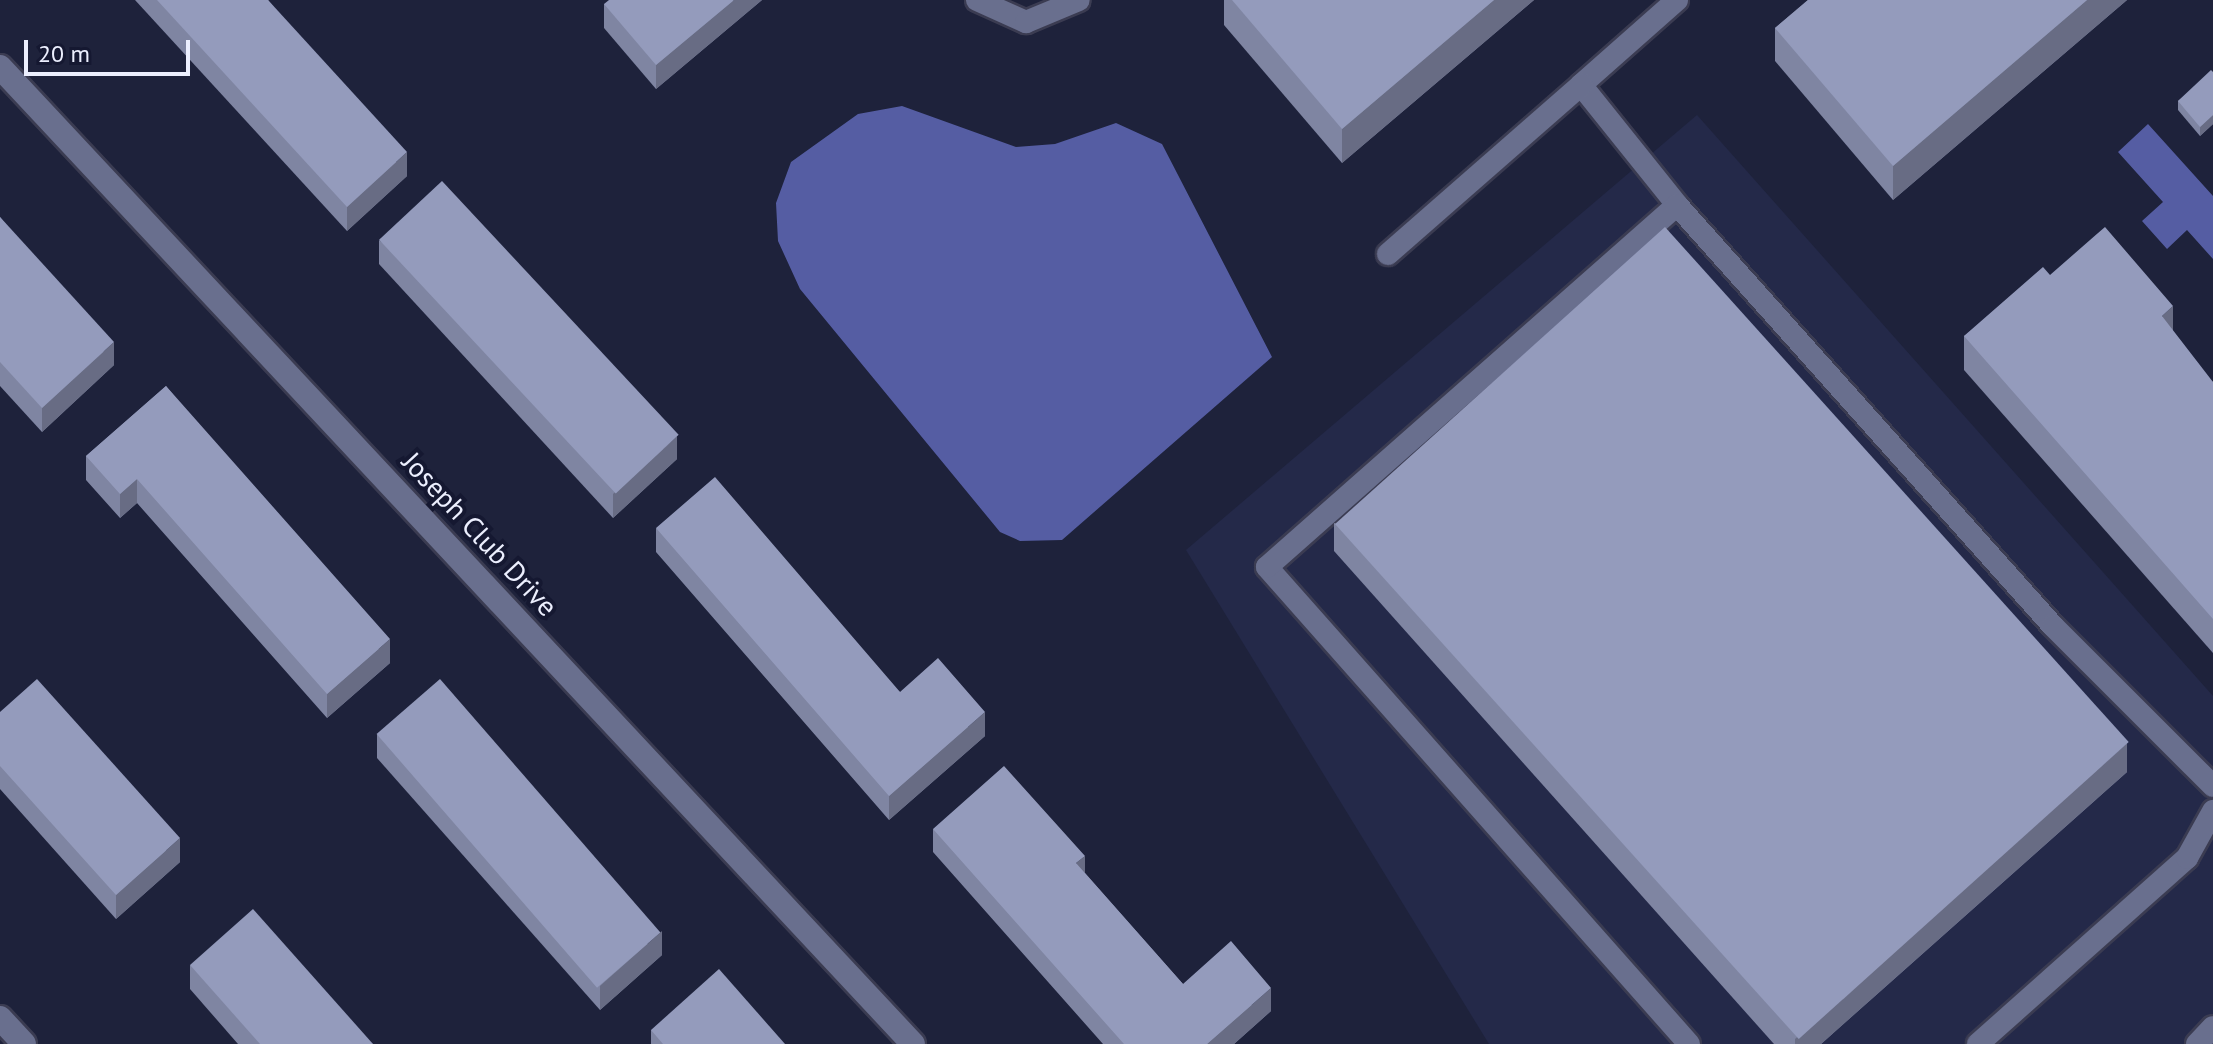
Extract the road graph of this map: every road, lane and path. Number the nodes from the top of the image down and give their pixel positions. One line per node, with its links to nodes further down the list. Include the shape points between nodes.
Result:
1 (977, 0): 2 (lane, via 1026,22)
2 (1079, 0)
3 (1677, 0): 5 (lane)
4 (0, 67): 13 (street, Joseph Club Drive)
5 (1581, 85): 6 (lane); 7 (lane)
6 (1677, 205): 8 (lane, via 2053,626); 14 (lane, via 1267,567)
7 (1388, 254)
8 (2213, 786)
9 (2213, 811): 15 (lane, via 2187,858)
10 (0, 1018): 12 (street)
11 (2213, 1027): 16 (lane)
12 (24, 1044)
13 (913, 1044)
14 (1689, 1044)
15 (1978, 1044)
16 (2197, 1044)

